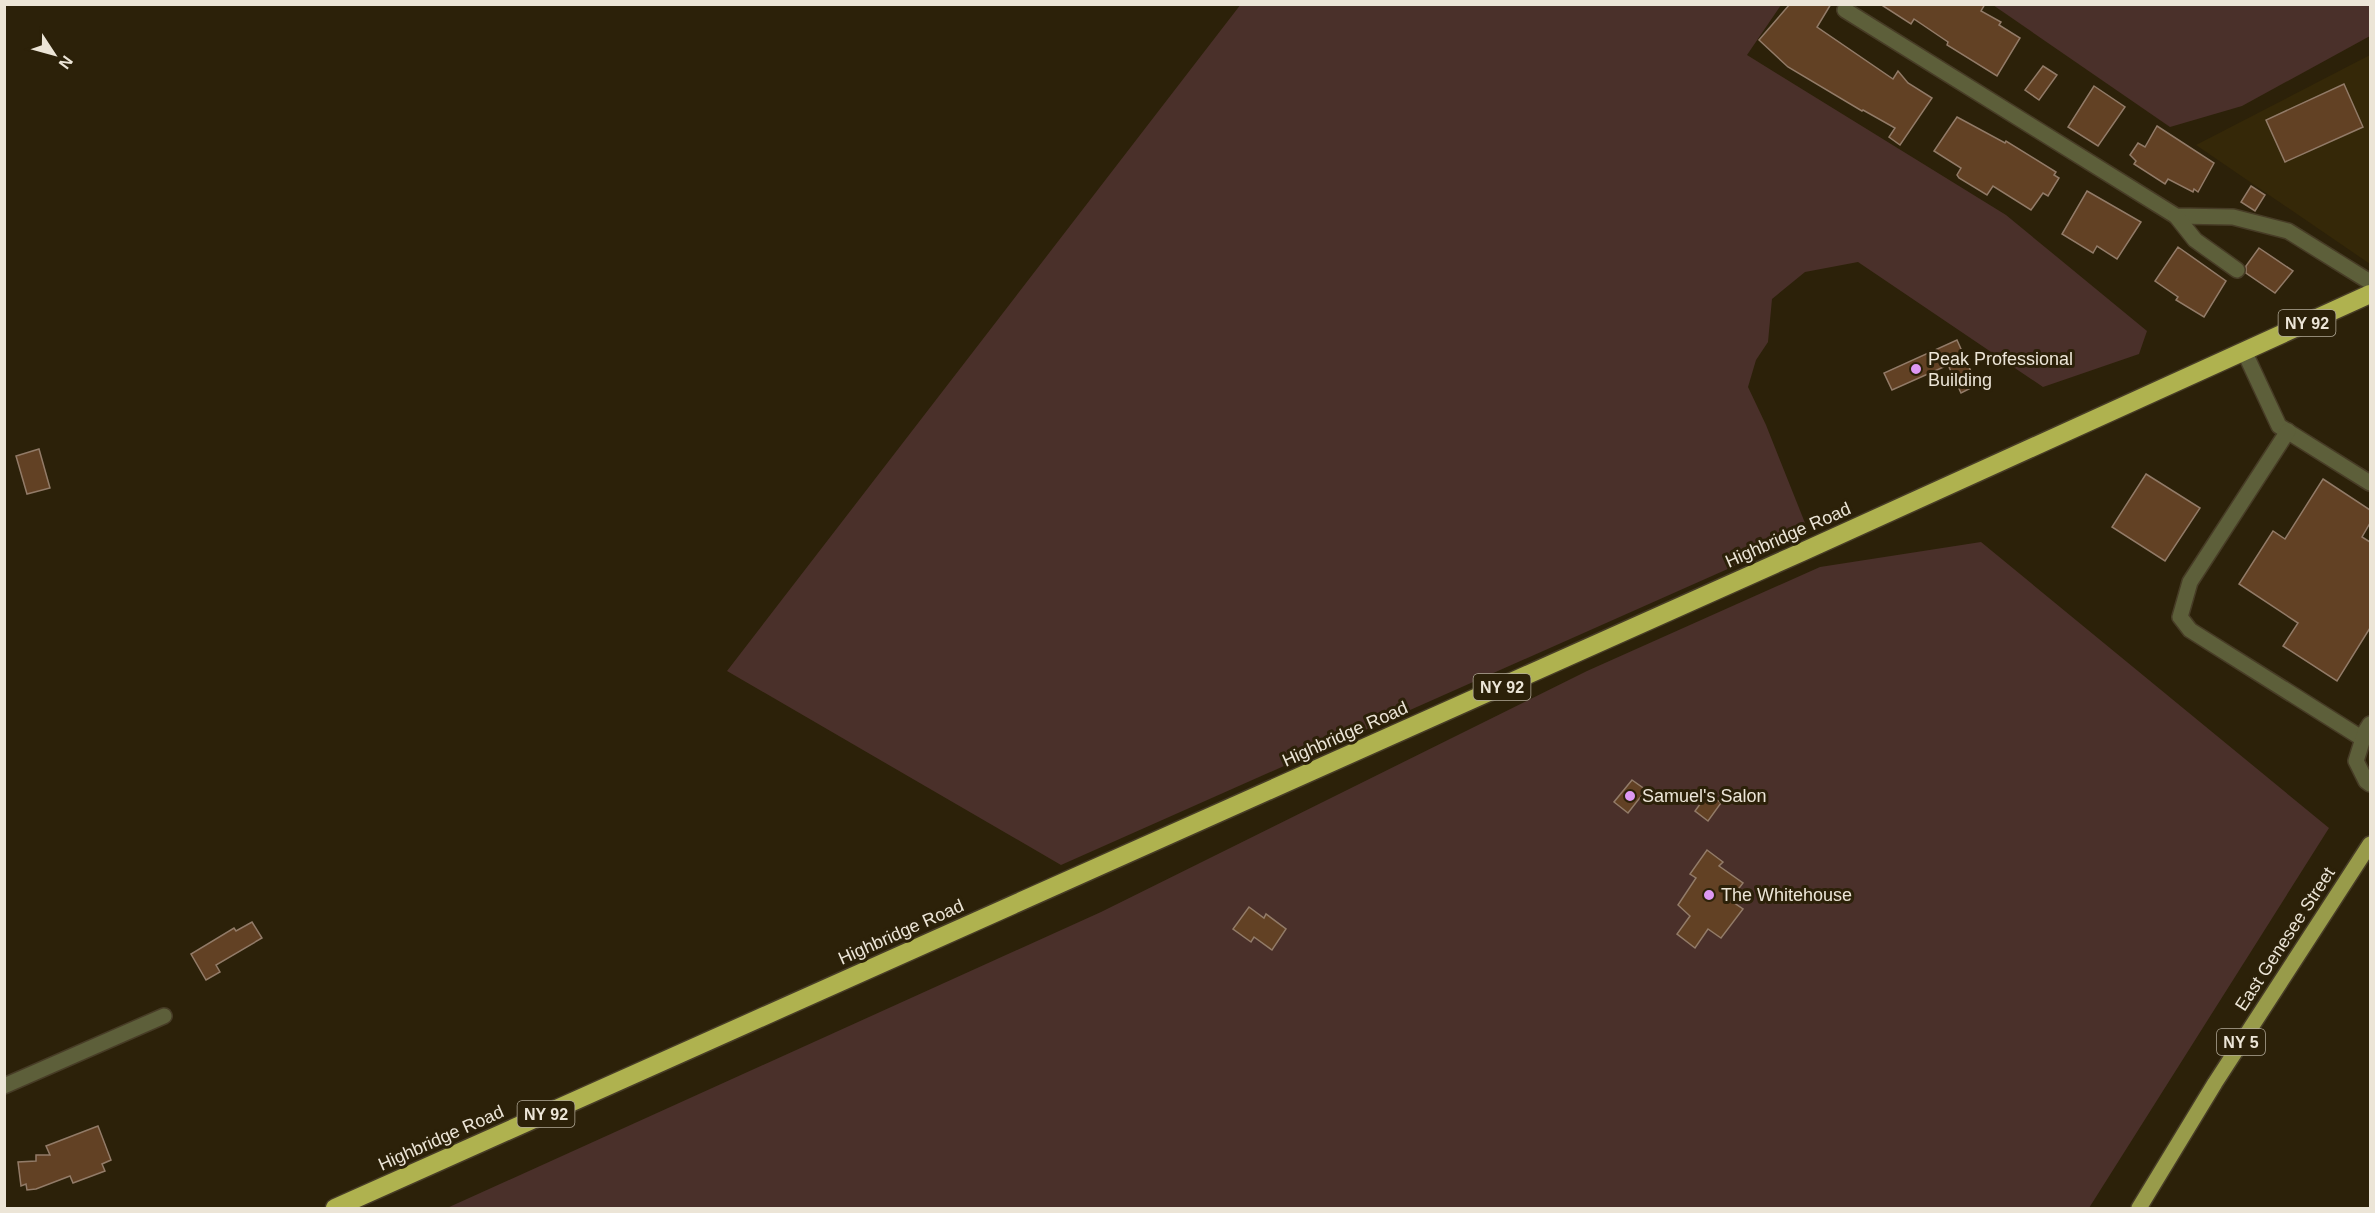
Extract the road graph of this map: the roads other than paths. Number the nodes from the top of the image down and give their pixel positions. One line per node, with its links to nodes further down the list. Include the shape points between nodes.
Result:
1 (1845, 10): 2 (street)
2 (2176, 216): 3 (street, via 2195,240); 4 (street, via 2233,217 2288,231)
3 (2236, 270)
4 (2370, 282)
5 (2370, 294): 6 (highway, Highbridge Road / NY 92)
6 (2244, 351): 7 (street, via 2279,426); 15 (highway, Highbridge Road / NY 92)
7 (2288, 431): 8 (street); 10 (street, via 2190,582 2180,617 2190,630)
8 (2370, 483)
9 (2370, 724): 10 (street)
10 (2363, 739): 11 (street, via 2356,761)
11 (2370, 784)
12 (2370, 844): 16 (main road, East Genesee Street / NY 5, via 2215,1083)
13 (164, 1016): 14 (street)
14 (4, 1086)
15 (335, 1209)
16 (2139, 1209)

